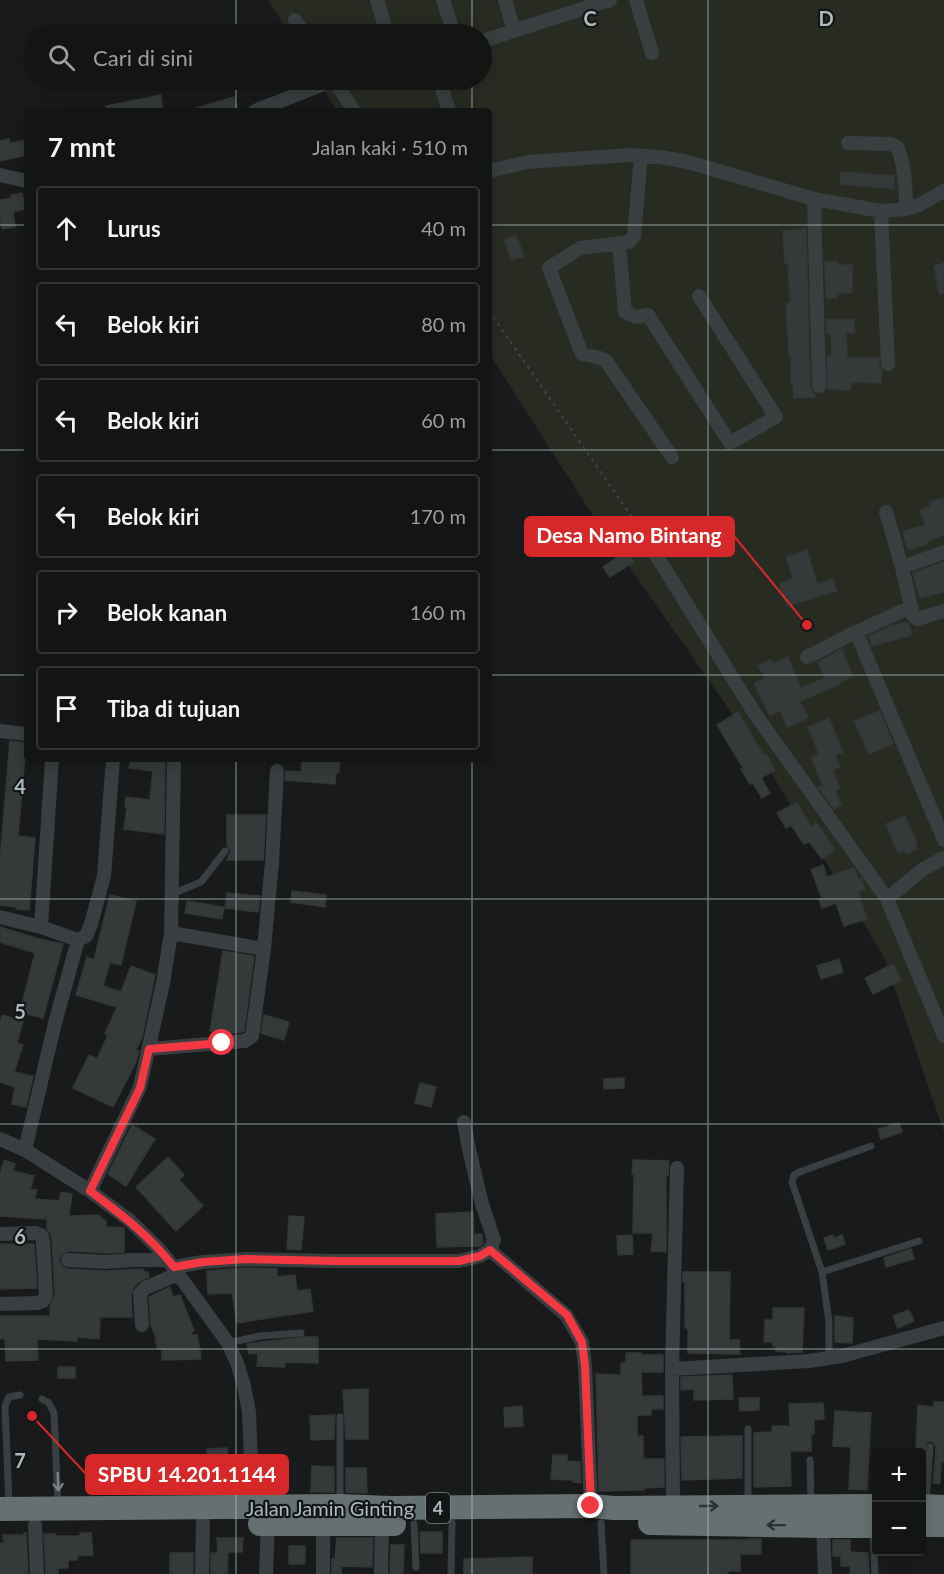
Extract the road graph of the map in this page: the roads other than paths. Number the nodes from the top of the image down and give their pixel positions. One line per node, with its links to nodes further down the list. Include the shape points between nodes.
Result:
1 (377, 0): 9 (street)
2 (443, 0): 10 (street)
3 (505, 0): 11 (street)
4 (610, 0): 6 (street)
5 (636, 0): 13 (street)
6 (572, 6): 11 (street)
7 (296, 20): 8 (street)
8 (299, 24)
9 (384, 24)
10 (451, 24)
11 (514, 31): 12 (street)
12 (492, 38)
13 (652, 53)
14 (309, 90): 17 (street)
15 (340, 90): 18 (street)
16 (443, 90): 19 (street)
17 (263, 108)
18 (352, 108)
19 (448, 108)
20 (848, 143): 27 (street, via 897,147)
21 (641, 156): 22 (street, via 528,162); 26 (street, via 688,162); 29 (street, via 634,236 629,242)
22 (492, 170)
23 (0, 175): 24 (street)
24 (24, 180)
25 (944, 191): 27 (street)
26 (814, 199): 28 (street); 32 (street)
27 (906, 209): 28 (street)
28 (880, 211): 31 (street)
29 (619, 243): 30 (street, via 625,312 636,317 648,315 730,443 776,417); 33 (street, via 580,248 549,268 582,354 606,361)
30 (699, 296)
31 (888, 364)
32 (819, 386)
33 (672, 457)
34 (886, 512): 37 (street)
35 (640, 529): 52 (street, via 755,714)
36 (944, 552): 37 (street)
37 (902, 567): 38 (street)
38 (911, 607): 39 (street, via 917,619); 40 (street)
39 (944, 611)
40 (856, 632): 41 (street); 48 (street)
41 (807, 657)
42 (0, 731): 43 (street)
43 (24, 734)
44 (52, 762): 54 (street)
45 (113, 762): 56 (street, via 104,876 91,924 86,936)
46 (174, 762): 51 (street)
47 (277, 771): 57 (street)
48 (944, 840)
49 (225, 851): 51 (lane, via 201,882)
50 (944, 858): 52 (street, via 923,869)
51 (172, 894): 55 (street)
52 (887, 899): 58 (street)
53 (0, 917): 54 (street)
54 (41, 927): 56 (street)
55 (171, 933): 57 (street); 59 (street)
56 (78, 940): 63 (street)
57 (264, 949): 59 (street, via 251,1038)
58 (944, 1036)
59 (149, 1049): 65 (street, via 140,1088)
60 (464, 1122): 68 (street, via 494,1240)
61 (0, 1139): 63 (street)
62 (871, 1146): 71 (lane, via 794,1175 792,1182)
63 (26, 1150): 65 (street)
64 (676, 1168): 78 (street)
65 (90, 1191): 70 (street, via 129,1220)
66 (0, 1234): 72 (street, via 42,1236 46,1296 38,1303)
67 (918, 1241): 71 (lane)
68 (490, 1250): 70 (street, via 459,1261 246,1259); 91 (street, via 567,1315 582,1342)
69 (68, 1260): 70 (street, via 132,1260)
70 (173, 1267): 73 (street, via 140,1294); 76 (street)
71 (822, 1272): 77 (lane)
72 (0, 1304)
73 (142, 1325)
74 (944, 1328): 77 (street)
75 (301, 1333): 76 (lane)
76 (228, 1343): 93 (street, via 249,1412)
77 (829, 1358): 78 (street)
78 (672, 1369): 87 (street)
79 (20, 1395): 92 (lane, via 9,1398 5,1409)
80 (42, 1399): 88 (lane, one-way to 88, via 54,1413)
81 (340, 1417): 85 (lane)
82 (748, 1429): 86 (lane)
83 (930, 1446): 89 (lane)
84 (810, 1460): 90 (lane)
85 (340, 1506): 91 (highway, Jalan Jamin Ginting / 4); 93 (highway, Jalan Jamin Ginting / 4)
86 (748, 1506): 87 (highway, Jalan Jamin Ginting / 4, one-way to 86); 90 (highway, Jalan Jamin Ginting / 4)
87 (673, 1507): 91 (highway, Jalan Jamin Ginting / 4, via 614,1508)
88 (59, 1510): 92 (highway, Jalan Jamin Ginting / 4); 93 (highway, Jalan Jamin Ginting / 4)
89 (928, 1511): 101 (highway)
90 (820, 1512): 91 (highway, Jalan Jamin Ginting / 4, one-way to 91); 94 (highway, Jalan Jamin Ginting / 4); 111 (street)
91 (596, 1514): 96 (highway, Jalan Jamin Ginting / 4, via 523,1522); 110 (lane)
92 (3, 1515): 100 (highway, Jalan Jamin Ginting / 4)
93 (261, 1515): 95 (highway, Jalan Jamin Ginting / 4); 97 (highway, Jalan Jamin Ginting / 4); 106 (street)
94 (872, 1519)
95 (203, 1523): 100 (highway, Jalan Jamin Ginting / 4); 105 (street)
96 (452, 1523): 99 (highway, Jalan Jamin Ginting / 4); 109 (lane)
97 (323, 1524): 98 (highway, Jalan Jamin Ginting / 4); 107 (street)
98 (382, 1524): 99 (highway, Jalan Jamin Ginting / 4); 108 (street)
99 (414, 1524): 103 (lane)
100 (35, 1525): 104 (street)
101 (944, 1525)
102 (875, 1556): 112 (lane)
103 (416, 1567)
104 (37, 1574)
105 (202, 1574)
106 (267, 1574)
107 (323, 1574)
108 (381, 1574)
109 (451, 1574)
110 (604, 1574)
111 (825, 1574)
112 (875, 1574)

